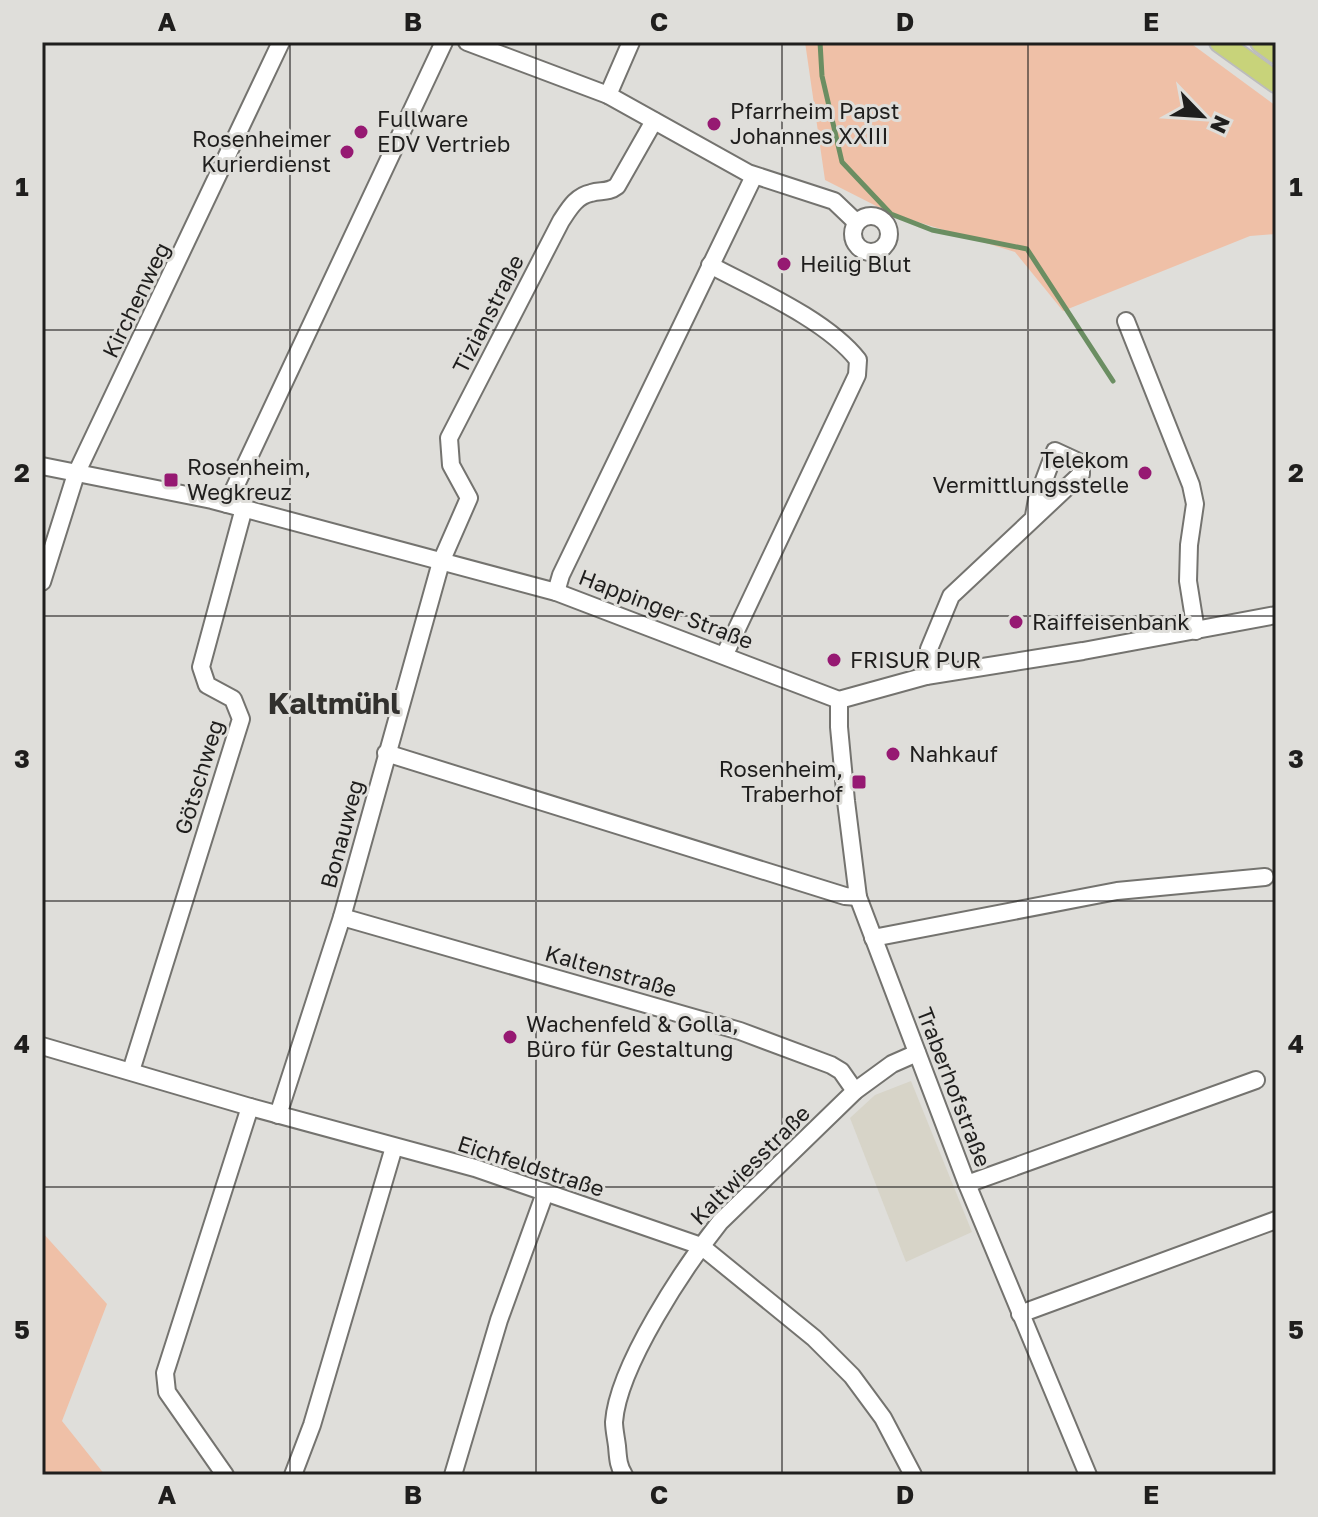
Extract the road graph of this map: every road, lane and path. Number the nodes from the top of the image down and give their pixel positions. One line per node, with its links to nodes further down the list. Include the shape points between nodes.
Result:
1 (281, 42): 16 (street, Kirchenweg)
2 (444, 42): 17 (street, Götschweg)
3 (467, 42): 9 (street)
4 (631, 42): 9 (street)
5 (1220, 42): 8 (main road)
6 (1261, 42): 7 (main road)
7 (1276, 53)
8 (1276, 82)
9 (608, 95): 10 (street)
10 (654, 121): 11 (street); 19 (street, Tizianstraße, via 617,186 573,202 449,438 451,465 469,498)
11 (754, 176): 12 (street, via 834,201); 13 (street)
12 (856, 222)
13 (710, 265): 21 (street); 24 (street, via 809,319 858,360 857,375)
14 (1126, 321): 23 (street, via 1191,485 1195,504 1188,581)
15 (42, 466): 16 (street, Happinger Straße)
16 (76, 474): 17 (street, Happinger Straße); 20 (street, Kirchenweg)
17 (236, 506): 19 (street, Happinger Straße); 34 (street, Götschweg, via 201,667 207,685 233,699 241,719)
18 (1034, 516): 25 (street, via 951,596 929,649)
19 (441, 562): 21 (street, Happinger Straße); 27 (street, Bonauweg)
20 (42, 582)
21 (556, 592): 24 (street, Happinger Straße)
22 (1276, 615): 23 (street)
23 (1196, 631): 25 (street)
24 (725, 654): 26 (street, Happinger Straße)
25 (926, 676): 26 (street)
26 (839, 700): 29 (street, Traberhofstraße)
27 (386, 753): 29 (street); 30 (street, Bonauweg)
28 (1265, 877): 31 (street, via 1117,891)
29 (858, 897): 31 (street, Traberhofstraße)
30 (342, 917): 36 (street, Kaltenstraße, via 740,1031 831,1065); 38 (street, Bonauweg)
31 (873, 938): 33 (street, Traberhofstraße)
32 (42, 1046): 34 (street, Eichfeldstraße)
33 (917, 1053): 36 (street, Kaltwiesstraße); 40 (street, Traberhofstraße)
34 (131, 1071): 37 (street, Eichfeldstraße)
35 (1256, 1080): 40 (street)
36 (855, 1091): 43 (street, Kaltwiesstraße)
37 (250, 1107): 38 (street, Eichfeldstraße); 45 (street, via 165,1373 167,1392)
38 (278, 1115): 39 (street, Eichfeldstraße)
39 (394, 1147): 41 (street, Eichfeldstraße); 46 (street)
40 (967, 1184): 44 (street, Traberhofstraße)
41 (545, 1193): 43 (street, Eichfeldstraße); 47 (street, via 499,1320)
42 (1276, 1220): 44 (street)
43 (701, 1246): 48 (street, Kaltwiesstraße, via 656,1317 624,1382 614,1421 618,1467); 49 (street, Eichfeldstraße, via 814,1338 852,1376 883,1418)
44 (1020, 1314): 50 (street, Traberhofstraße)
45 (225, 1475)
46 (293, 1475)
47 (453, 1475)
48 (624, 1475)
49 (913, 1475)
50 (1088, 1475)

